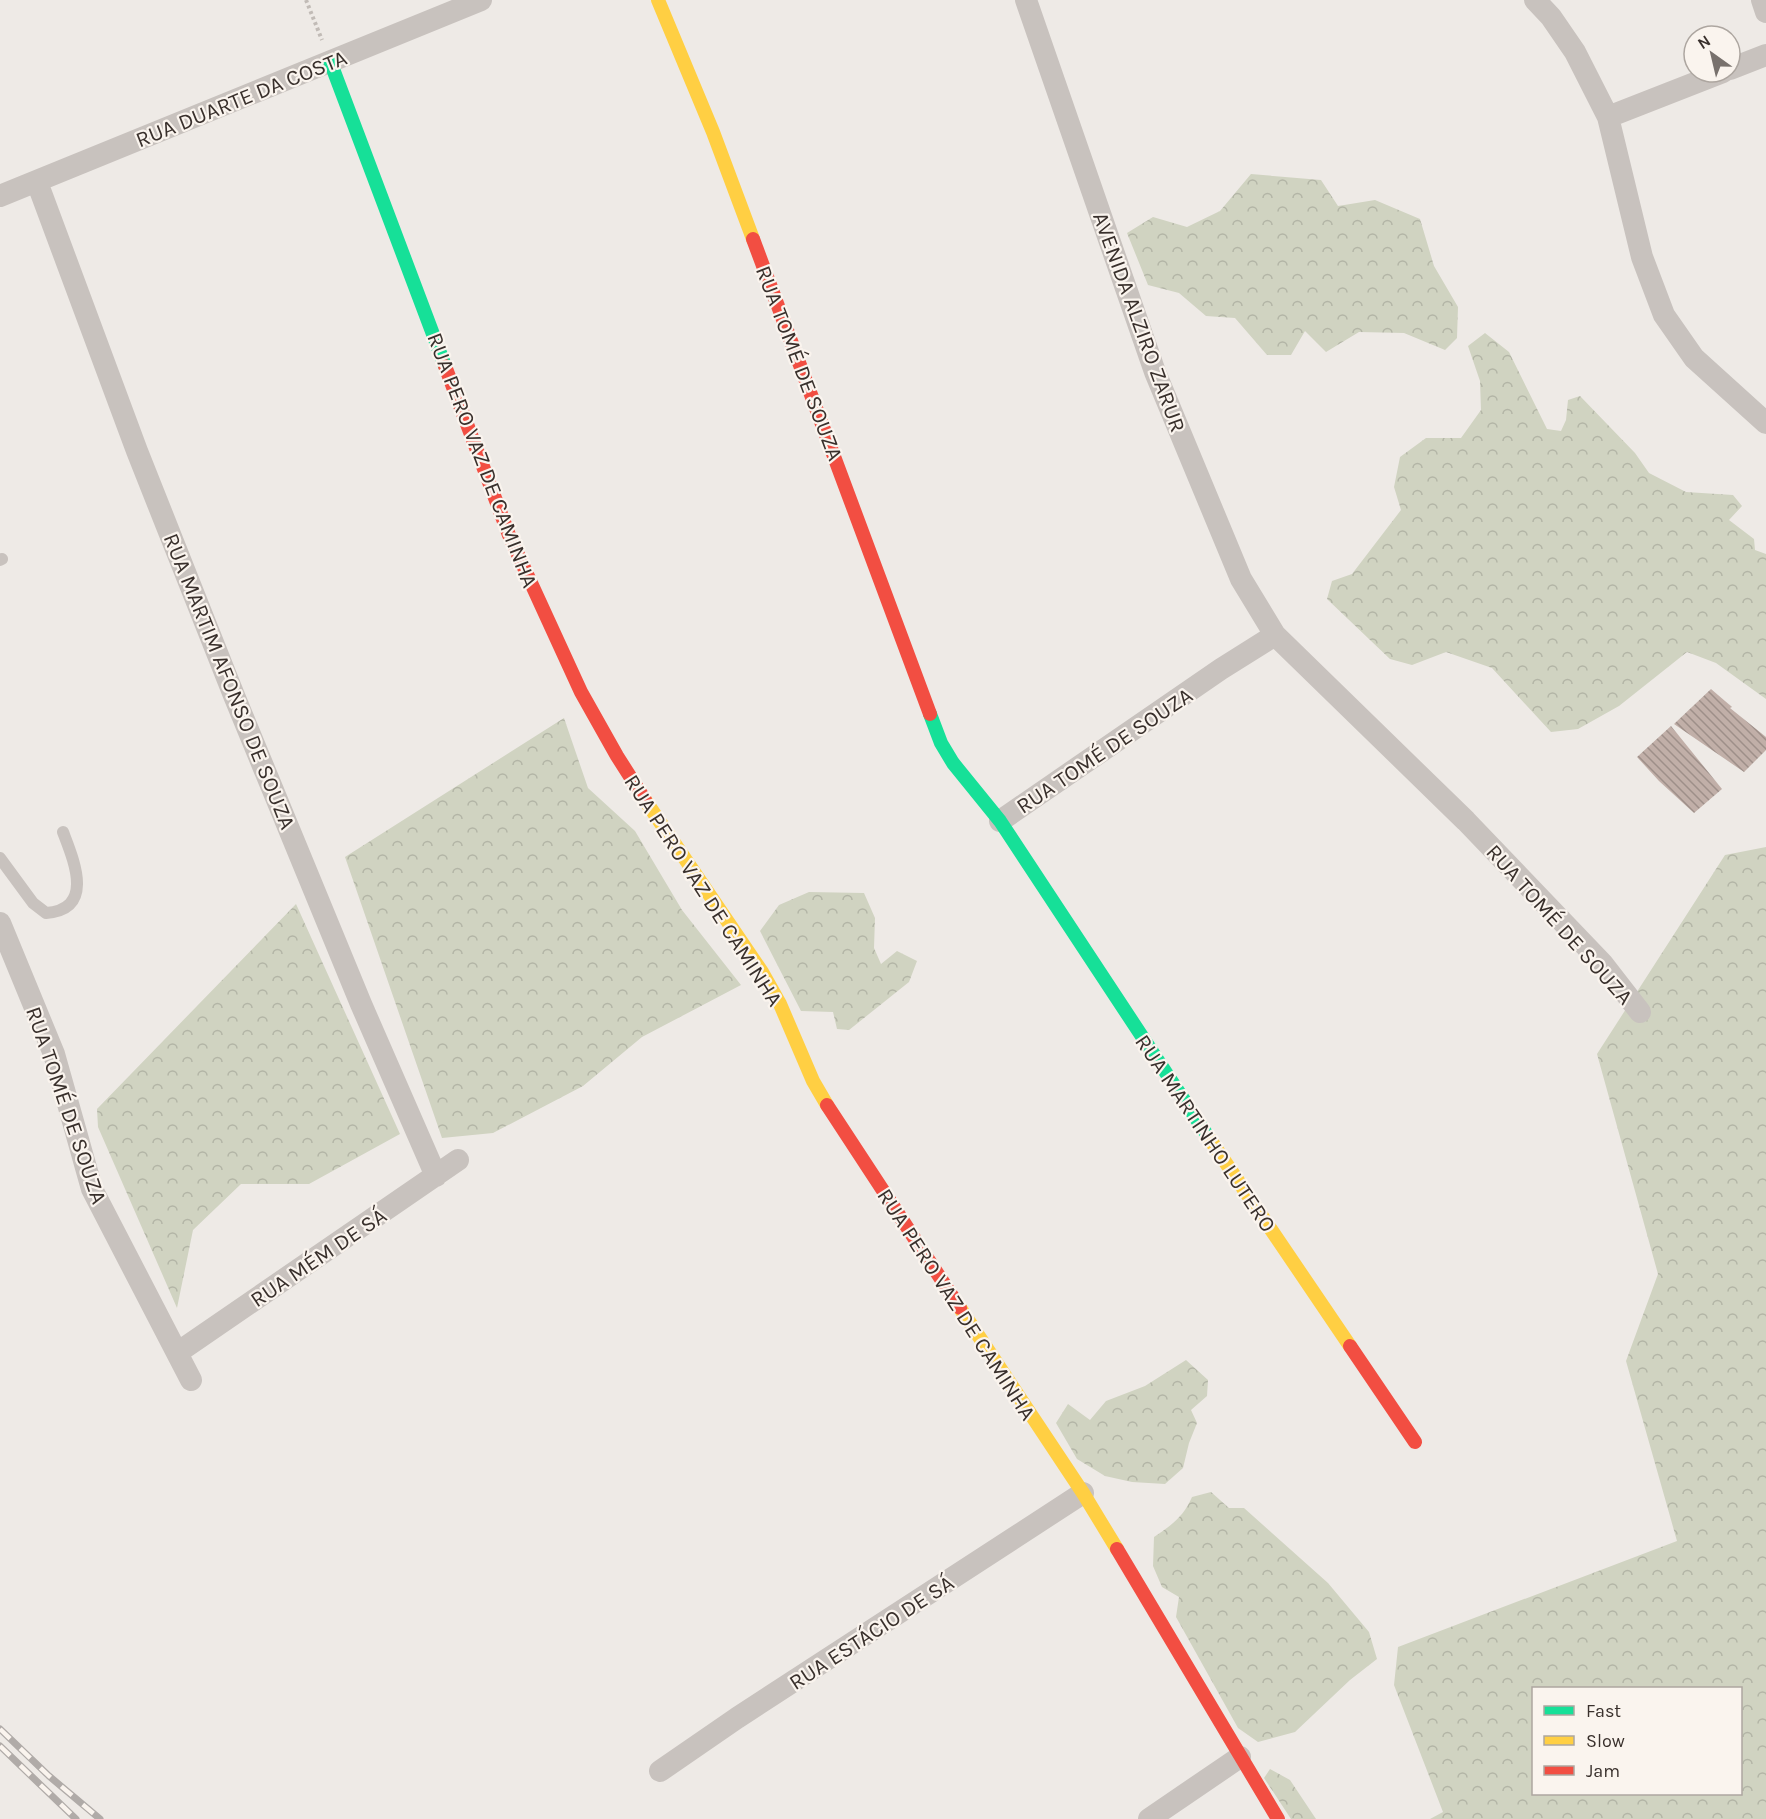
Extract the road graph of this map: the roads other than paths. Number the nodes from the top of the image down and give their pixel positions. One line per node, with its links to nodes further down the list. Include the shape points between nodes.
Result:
1 (481, 0): 8 (street, RUA DUARTE DA COSTA)
2 (658, 0): 16 (street, RUA TOMÉ DE SOUZA, via 713,132 941,743)
3 (1026, 0): 15 (street, AVENIDA ALZIRO ZARUR, via 1155,372 1241,579)
4 (1535, 0): 11 (street, via 1575,52)
5 (1762, 0): 6 (street)
6 (1766, 12)
7 (1766, 55): 9 (street)
8 (330, 61): 12 (street, RUA DUARTE DA COSTA); 26 (street, RUA PERO VAZ DE CAMINHA, via 509,534 581,692 639,792 762,972 813,1082 837,1122)
9 (1742, 64)
10 (1692, 84): 11 (street)
11 (1608, 117): 14 (street, via 1642,257 1664,315 1694,358)
12 (37, 182): 13 (street, RUA DUARTE DA COSTA); 22 (street, RUA MARTIM AFONSO DE SOUZA, via 137,451 235,698)
13 (0, 196)
14 (1766, 423)
15 (1275, 635): 16 (street, RUA TOMÉ DE SOUZA); 20 (street, RUA TOMÉ DE SOUZA, via 1466,821 1602,963)
16 (1000, 821): 25 (street, RUA MARTINHO LUTERO, via 1255,1208)
17 (63, 832): 18 (lane, via 76,868 78,890 69,906 59,912 46,913 33,903)
18 (0, 858)
19 (0, 923): 23 (street, RUA TOMÉ DE SOUZA, via 54,1054 92,1189)
20 (1640, 1012)
21 (458, 1160): 22 (street, RUA MÉM DE SÁ)
22 (436, 1176): 23 (street, RUA MÉM DE SÁ)
23 (177, 1353): 24 (street, RUA TOMÉ DE SOUZA)
24 (191, 1380)
25 (1415, 1442)
26 (1083, 1493): 27 (street, RUA PERO VAZ DE CAMINHA); 28 (street, RUA ESTÁCIO DE SÁ)
27 (1240, 1757): 29 (street); 30 (street, RUA PERO VAZ DE CAMINHA)
28 (660, 1771)
29 (1149, 1819)
30 (1278, 1819)

